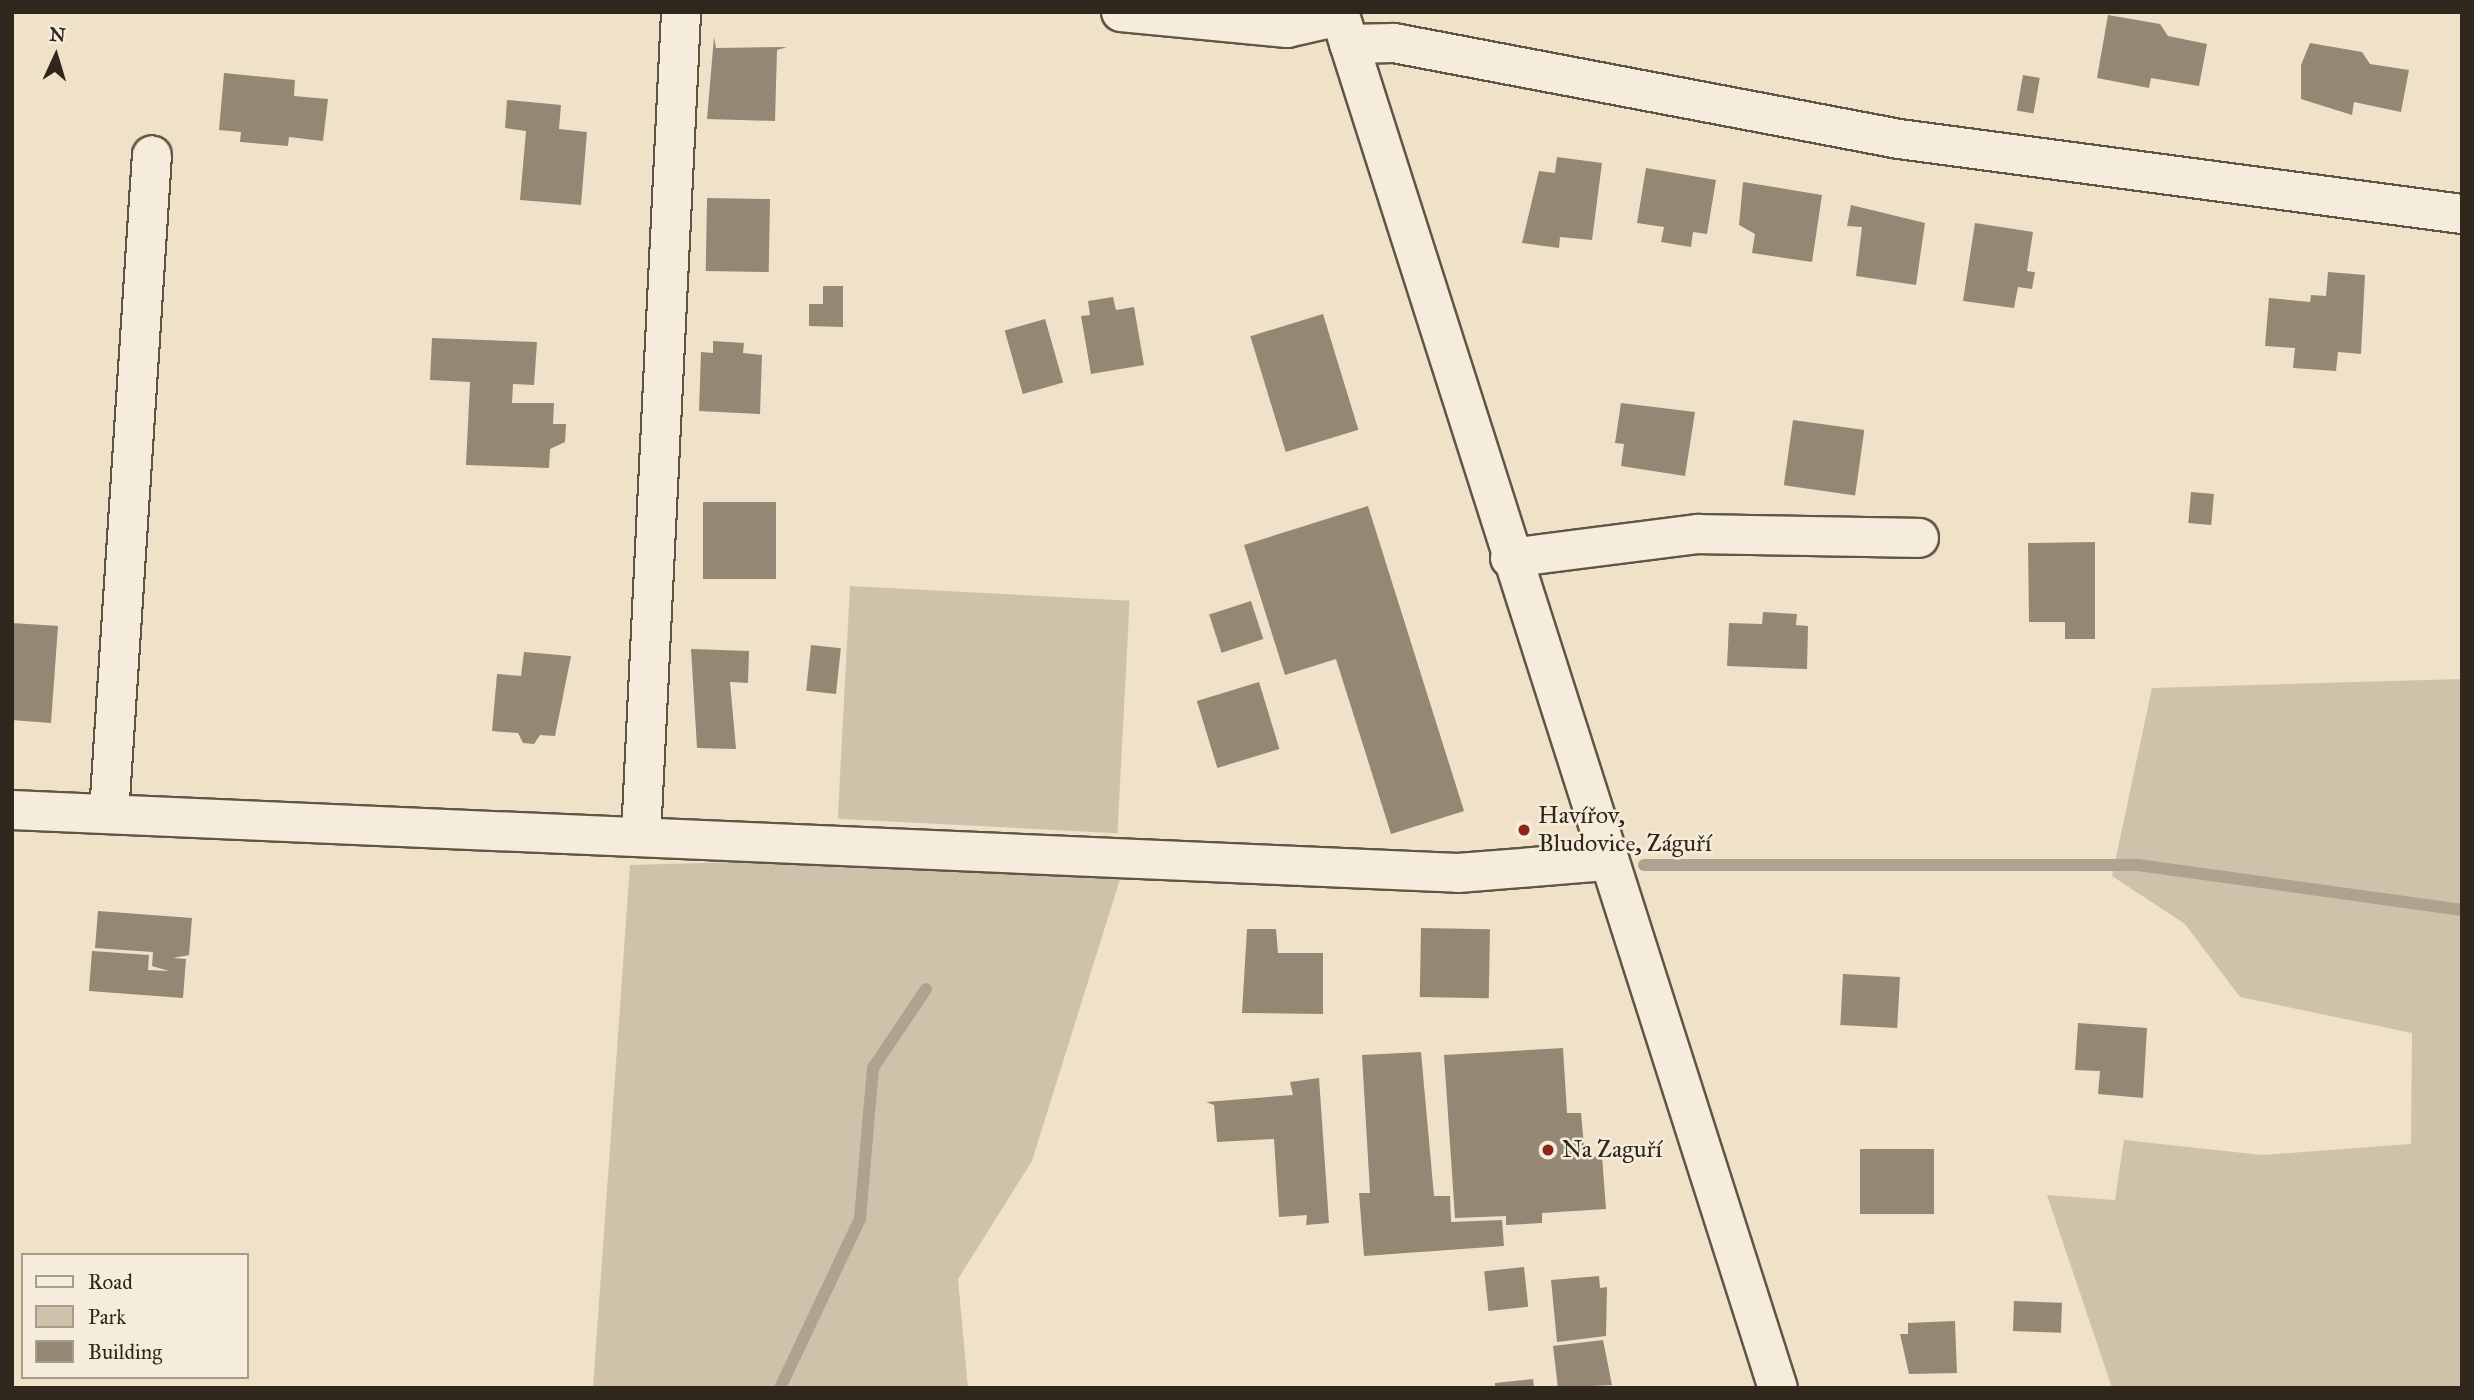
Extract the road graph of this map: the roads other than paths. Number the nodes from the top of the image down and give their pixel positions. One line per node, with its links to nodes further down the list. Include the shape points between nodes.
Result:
1 (681, 12): 10 (street)
2 (1121, 12): 3 (street, via 1287,28)
3 (1343, 24): 5 (street, via 1394,43 1899,139); 7 (street)
4 (152, 155): 9 (street)
5 (2462, 214)
6 (1919, 538): 7 (street, via 1698,534)
7 (1510, 558): 11 (street)
8 (12, 810): 9 (street)
9 (109, 814): 10 (street)
10 (641, 837): 11 (street, via 1458,873)
11 (1606, 861): 12 (street)
12 (1778, 1388)

